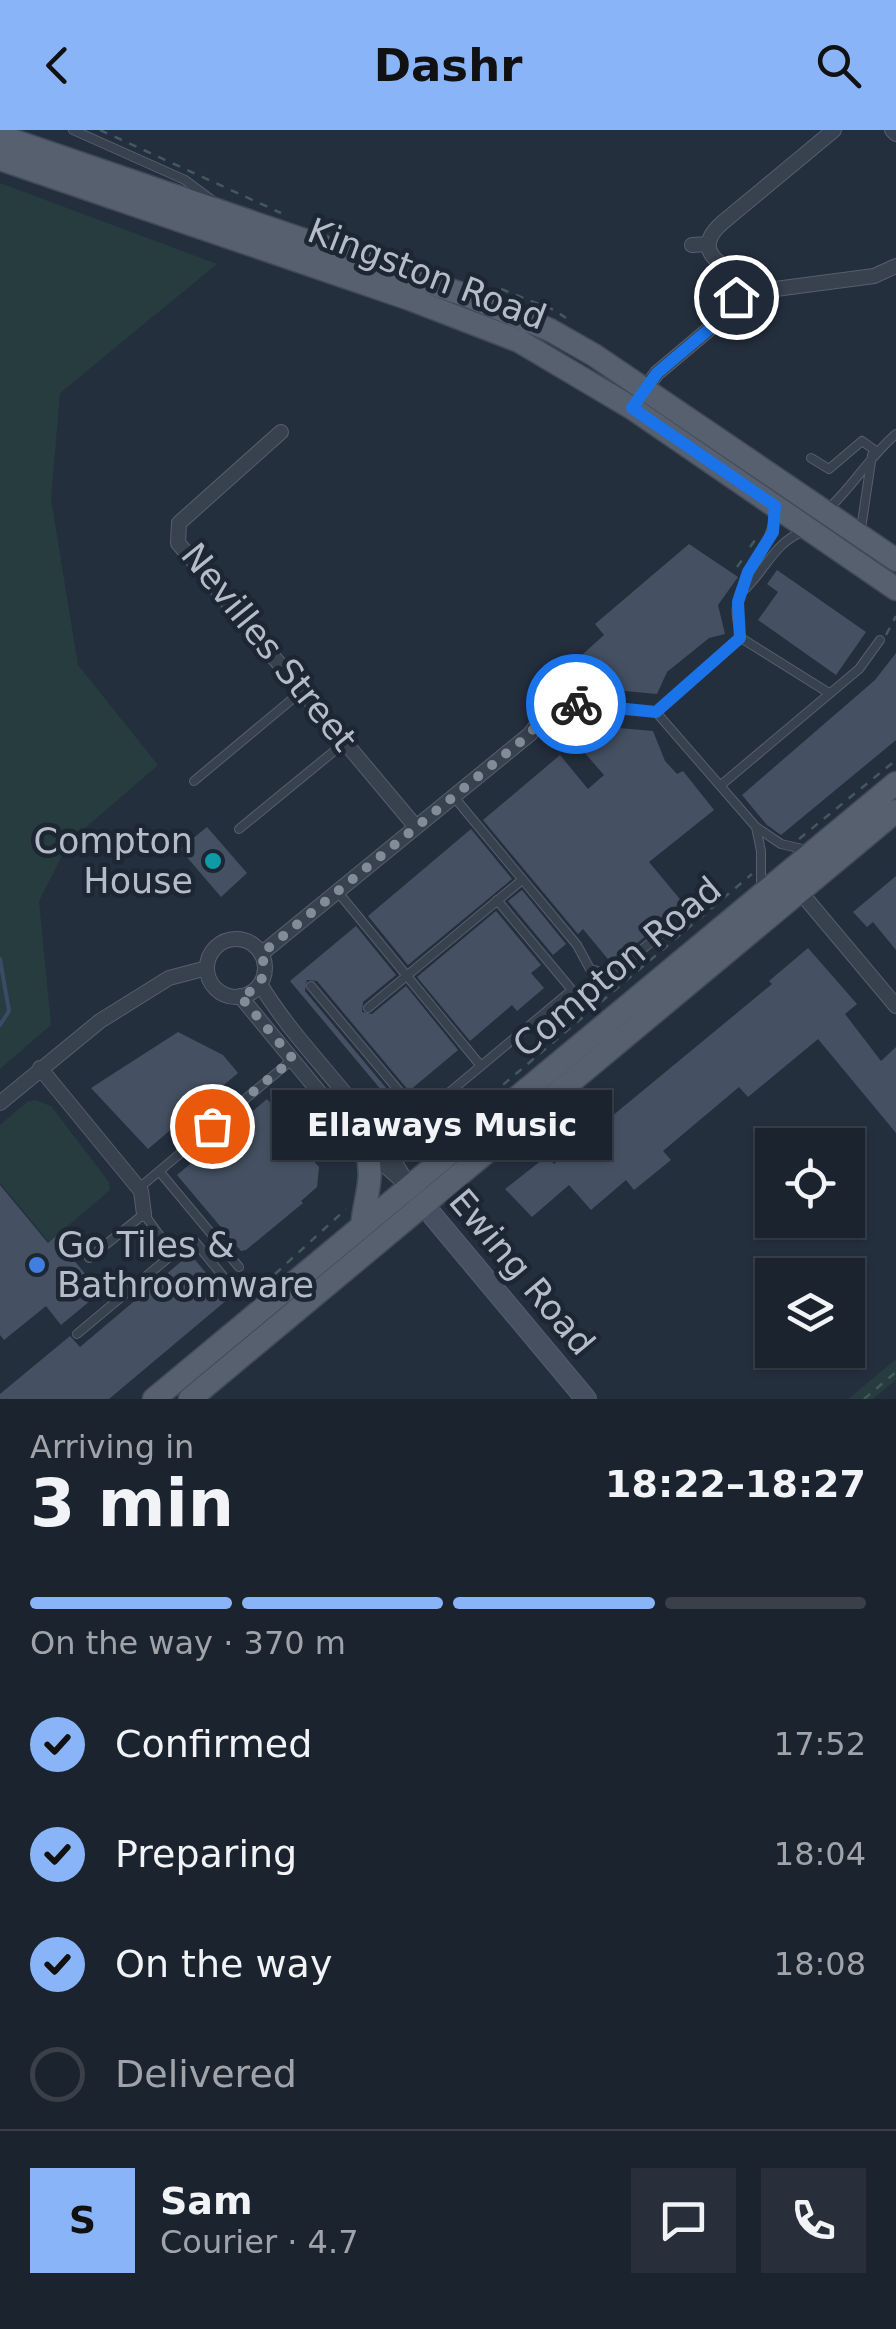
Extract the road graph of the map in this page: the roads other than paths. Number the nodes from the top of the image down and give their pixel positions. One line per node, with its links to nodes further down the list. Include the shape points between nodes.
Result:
1 (73, 130): 4 (lane, Kingston Road, via 184,180)
2 (834, 130): 6 (street, via 700,244)
3 (2, 142): 4 (main road, Kingston Road); 9 (main road, Kingston Road, via 473,322)
4 (228, 213): 9 (main road, Kingston Road, via 550,330)
5 (896, 266): 7 (street, via 874,276)
6 (736, 277): 7 (street); 8 (street)
7 (768, 290): 8 (street)
8 (732, 310): 9 (street, via 657,373)
9 (638, 398): 14 (main road, Kingston Road); 15 (main road, Kingston Road)
10 (281, 432): 22 (street, Nevilles Street, via 179,523 178,543)
11 (896, 434): 12 (lane)
12 (874, 453): 13 (lane, via 862,441 829,469); 15 (lane); 16 (lane)
13 (811, 458)
14 (775, 506): 15 (main road, Kingston Road); 19 (lane, via 773,532)
15 (817, 520): 16 (main road, Kingston Road); 18 (main road, Kingston Road); 19 (lane, via 784,540)
16 (860, 536): 17 (main road, Kingston Road)
17 (896, 560)
18 (896, 588)
19 (743, 591): 20 (lane, via 736,608)
20 (740, 638): 23 (lane); 25 (lane)
21 (880, 640): 23 (lane, via 859,670)
22 (302, 692): 26 (street, Nevilles Street); 27 (lane)
23 (829, 693): 29 (lane)
24 (556, 699): 25 (lane); 30 (street, via 530,734)
25 (656, 712): 29 (lane)
26 (345, 742): 32 (street, Nevilles Street); 34 (lane)
27 (194, 781)
28 (896, 784): 35 (main road, Compton Road)
29 (722, 785): 33 (lane)
30 (454, 796): 32 (street); 36 (lane)
31 (896, 811): 38 (main road, Compton Road)
32 (416, 827): 39 (street)
33 (756, 827): 35 (lane, via 781,844); 37 (lane)
34 (239, 829)
35 (803, 847): 38 (main road, Compton Road)
36 (522, 880): 40 (lane); 41 (lane, via 597,974 611,974)
37 (758, 882): 38 (main road, Compton Road); 56 (main road, Compton Road)
38 (792, 882): 48 (street); 59 (main road, Compton Road)
39 (338, 892): 42 (street); 44 (lane)
40 (498, 900): 44 (lane); 51 (lane, via 572,990)
41 (660, 935)
42 (261, 954): 43 (street, via 245,940 227,940 212,951); 45 (street)
43 (207, 968): 47 (street, via 215,988); 52 (street, via 155,986)
44 (407, 976): 49 (lane); 51 (lane)
45 (260, 984): 47 (street); 54 (street, Ewing Road)
46 (311, 986): 51 (lane, via 415,1110 427,1111)
47 (240, 996): 50 (street, Ewing Road)
48 (896, 1006)
49 (368, 1008)
50 (293, 1059): 55 (street, Ewing Road); 57 (lane)
51 (480, 1066)
52 (40, 1068): 53 (street); 58 (street)
53 (0, 1103)
54 (370, 1123): 56 (main road, via 408,1144); 59 (street, Ewing Road)
55 (366, 1148): 59 (street, Ewing Road); 61 (main road, via 372,1178)
56 (449, 1152): 59 (main road, Compton Road)
57 (160, 1171): 58 (lane); 64 (lane)
58 (139, 1188): 60 (street)
59 (416, 1195): 61 (main road, Compton Road); 68 (main road, Compton Road); 69 (main road, Ewing Road)
60 (144, 1214): 62 (lane); 63 (lane)
61 (362, 1226): 67 (main road, Compton Road)
62 (173, 1254): 65 (lane, via 192,1238); 66 (lane)
63 (88, 1258)
64 (239, 1267)
65 (236, 1291)
66 (77, 1334)
67 (154, 1399)
68 (190, 1399)
69 (586, 1399)

